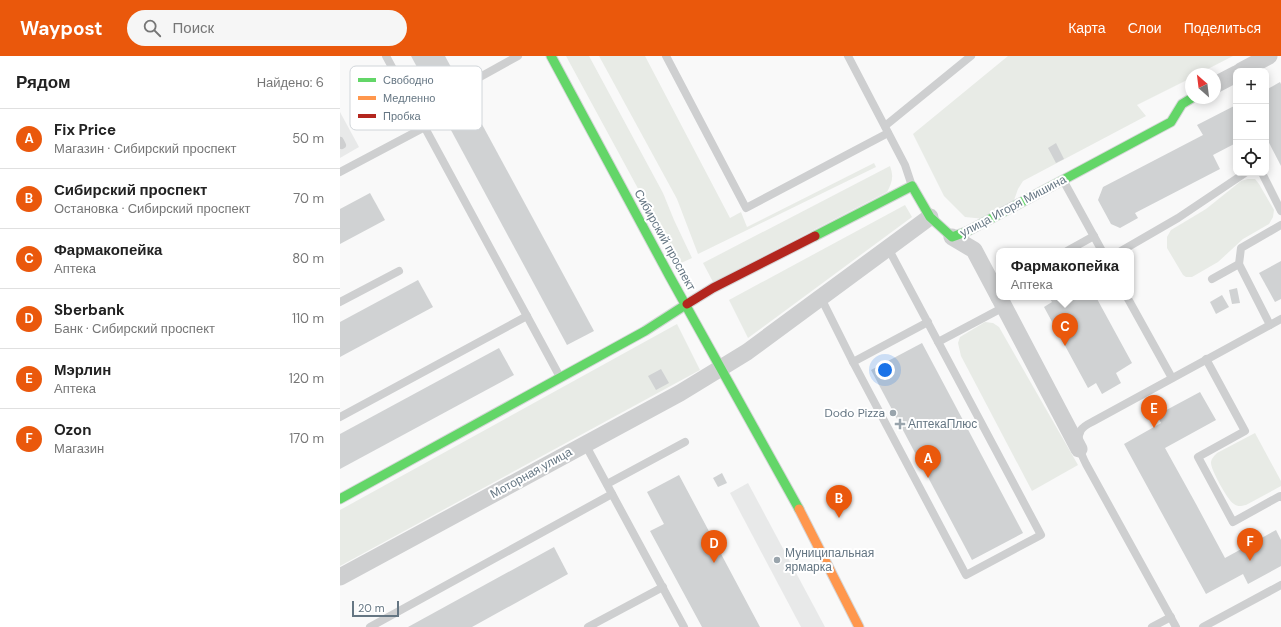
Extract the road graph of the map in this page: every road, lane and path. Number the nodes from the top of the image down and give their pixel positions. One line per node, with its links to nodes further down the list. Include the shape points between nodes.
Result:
1 (386, 56): 8 (lane)
2 (518, 56): 10 (lane)
3 (551, 56): 40 (street, Сибирский проспект)
4 (666, 56): 14 (lane, via 746,208)
5 (848, 56): 14 (lane)
6 (971, 56): 14 (lane)
7 (1269, 56): 9 (street)
8 (391, 66)
9 (1247, 68)
10 (482, 76)
11 (1233, 76): 12 (street)
12 (1221, 83)
13 (1185, 102): 20 (street, улица Игоря Мишина, via 1171,122)
14 (886, 129): 21 (lane, via 905,165)
15 (418, 130): 17 (lane)
16 (426, 130): 41 (lane)
17 (340, 172)
18 (1240, 176): 30 (lane, via 1178,218)
19 (1264, 176): 22 (lane)
20 (1063, 180): 25 (lane); 26 (street, улица Игоря Мишина)
21 (912, 186): 23 (street, улица Игоря Мишина); 40 (street, via 713,288)
22 (1281, 211)
23 (930, 217): 26 (street, улица Игоря Мишина); 27 (street)
24 (1281, 226): 31 (lane, via 1242,248)
25 (1094, 236): 28 (lane); 29 (lane)
26 (952, 237): 34 (street, via 974,250)
27 (888, 248): 35 (street); 43 (lane)
28 (1072, 248)
29 (1100, 248)
30 (1126, 248)
31 (1239, 264): 33 (lane); 44 (lane)
32 (399, 271): 39 (lane)
33 (1212, 279)
34 (996, 290)
35 (821, 298): 47 (lane); 48 (street)
36 (996, 298): 45 (lane)
37 (1001, 300): 54 (street)
38 (1129, 300): 50 (lane)
39 (340, 302)
40 (686, 305): 48 (street, Сибирский проспект); 49 (street)
41 (527, 316): 49 (lane); 51 (lane)
42 (1281, 319): 44 (lane)
43 (928, 322): 45 (lane); 47 (lane)
44 (1270, 325): 46 (lane)
45 (938, 342): 47 (lane, via 1041,535 966,575)
46 (1206, 360): 50 (lane); 57 (lane, via 1245,431 1198,457 1233,522)
47 (853, 362)
48 (721, 368): 53 (street, Моторная улица); 66 (street, Сибирский проспект, via 791,493)
49 (561, 378): 58 (street)
50 (1172, 378): 54 (lane, via 1082,429 1078,437)
51 (340, 417)
52 (685, 442): 55 (lane)
53 (585, 444): 55 (lane); 59 (street, Моторная улица)
54 (1079, 449): 62 (lane)
55 (607, 484): 56 (lane)
56 (612, 494): 61 (lane); 63 (lane)
57 (1281, 497)
58 (340, 499)
59 (340, 577)
60 (1281, 585): 69 (lane)
61 (662, 587): 64 (lane); 65 (lane)
62 (1171, 617): 67 (lane); 68 (lane)
63 (370, 627)
64 (588, 627)
65 (684, 627)
66 (859, 627)
67 (1152, 627)
68 (1176, 627)
69 (1203, 627)

